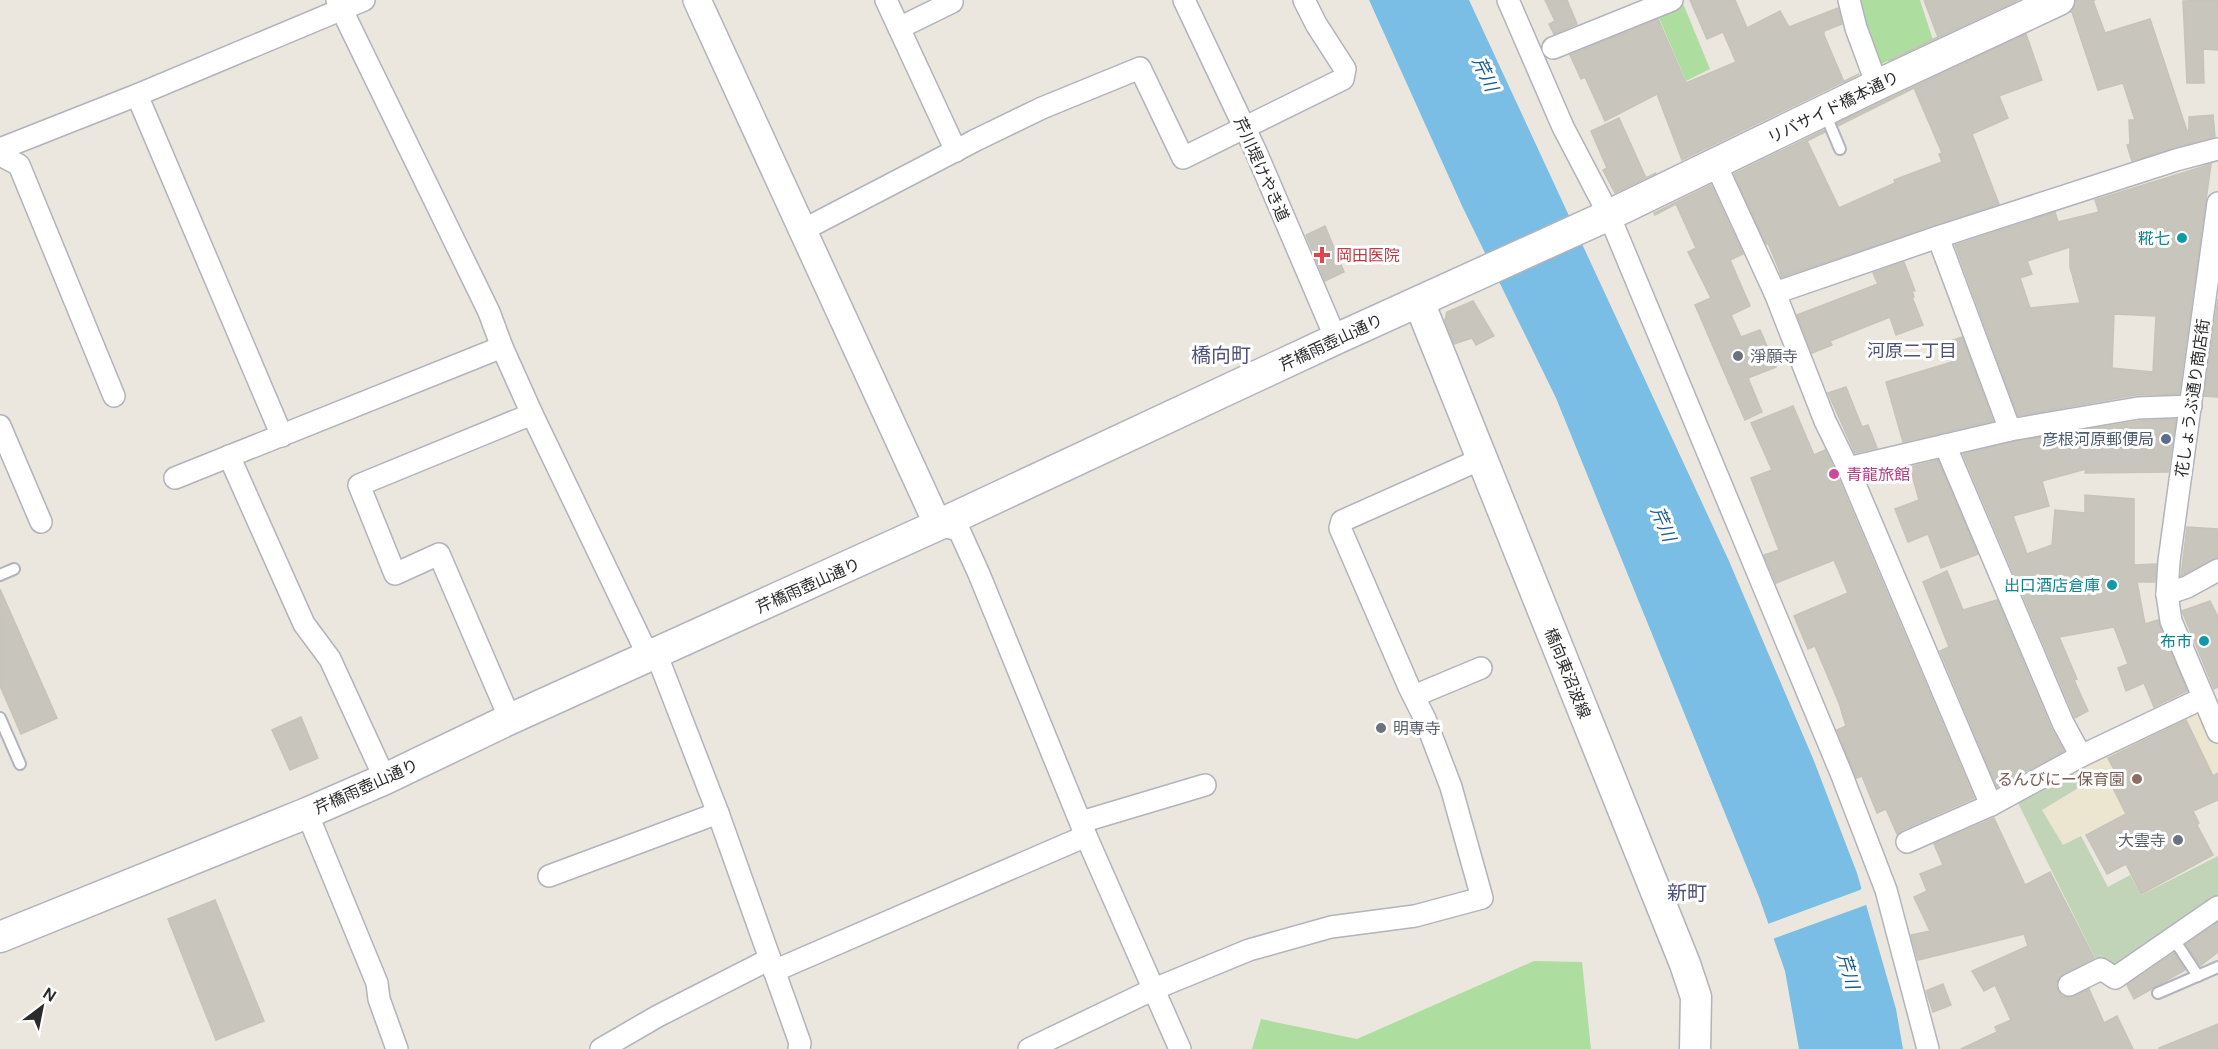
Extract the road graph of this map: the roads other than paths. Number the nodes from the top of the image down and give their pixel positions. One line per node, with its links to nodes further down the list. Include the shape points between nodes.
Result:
1 (364, 0): 11 (street)
2 (697, 0): 26 (street)
3 (886, 0): 12 (street)
4 (1184, 0): 17 (street, 芹川堤けやき道)
5 (1304, 0): 17 (street, via 1346,69 1343,79)
6 (1508, 0): 25 (street)
7 (1672, 0): 13 (street)
8 (1849, 0): 14 (street)
9 (2057, 0): 14 (main road, リバサイド橋本通り)
10 (952, 2): 12 (street)
11 (339, 4): 15 (street); 32 (street, via 489,312)
12 (899, 28): 21 (street)
13 (1553, 48)
14 (1877, 85): 16 (main road, リバサイド橋本通り)
15 (137, 95): 18 (street); 38 (street)
16 (1823, 111): 19 (lane); 23 (main road, リバサイド橋本通り, via 1795,118)
17 (1244, 127): 21 (street, via 1183,158 1140,68 1042,108); 31 (street, 芹川堤けやき道)
18 (0, 149)
19 (1840, 149)
20 (2218, 149): 27 (street)
21 (956, 151): 26 (street)
22 (0, 155): 33 (street, via 20,165)
23 (1716, 165): 25 (main road, リバサイド橋本通り); 29 (street)
24 (2218, 203): 28 (street, 花しょうぶ通り商店街)
25 (1599, 219): 30 (main road, 芹橋雨壺山通り); 82 (street, via 1841,773 1886,890)
26 (803, 231): 45 (street)
27 (1938, 237): 29 (street); 37 (street)
28 (2212, 292): 34 (street, 花しょうぶ通り商店街)
29 (1775, 293): 42 (street, via 1825,421)
30 (1419, 302): 31 (main road, 芹橋雨壺山通り); 41 (main road, 橋向東沼波線)
31 (1336, 339): 45 (main road, 芹橋雨壺山通り)
32 (502, 347): 35 (street); 38 (street)
33 (114, 396)
34 (2191, 406): 37 (street, via 2138,408); 49 (street, 花しょうぶ通り商店街, via 2184,494)
35 (532, 414): 50 (street, via 643,645); 55 (street, via 359,485 395,574 439,554)
36 (0, 426): 44 (street)
37 (2010, 430): 39 (street)
38 (282, 436): 40 (street)
39 (1945, 445): 42 (street); 57 (street, via 2058,713)
40 (229, 456): 43 (street); 59 (street, via 304,624 330,659)
41 (1481, 459): 52 (street, via 1342,521 1340,528); 81 (main road, 橋向東沼波線, via 1685,964 1696,997)
42 (1848, 468): 61 (street)
43 (175, 478)
44 (40, 522)
45 (938, 525): 50 (main road, 芹橋雨壺山通り); 64 (street, via 959,530)
46 (14, 569): 48 (lane)
47 (2218, 570): 49 (street)
48 (0, 575)
49 (2167, 594): 53 (street, 花しょうぶ通り商店街, via 2171,621)
50 (656, 653): 55 (main road, 芹橋雨壺山通り); 63 (street)
51 (1481, 668): 52 (street)
52 (1414, 696): 74 (street, via 1451,787 1482,898 1415,916 1331,927 1249,950)
53 (2203, 698): 56 (street, 花しょうぶ通り商店街); 57 (street)
54 (0, 718): 58 (lane)
55 (510, 719): 59 (main road, 芹橋雨壺山通り)
56 (2218, 732)
57 (2080, 756): 61 (street)
58 (20, 764)
59 (385, 779): 62 (main road, 芹橋雨壺山通り)
60 (1205, 784): 64 (street)
61 (1994, 806): 65 (street)
62 (307, 813): 68 (main road, 芹橋雨壺山通り, via 79,898); 76 (street, via 377,983)
63 (718, 813): 66 (street); 70 (street)
64 (1083, 829): 70 (street); 74 (street)
65 (1906, 842)
66 (549, 876)
67 (2218, 908): 69 (street)
68 (8, 929)
69 (2173, 938): 72 (lane); 73 (street, via 2115,978 2101,969)
70 (772, 965): 77 (street, via 658,1016); 78 (street)
71 (2218, 967): 72 (lane)
72 (2198, 976): 75 (lane)
73 (2067, 981)
74 (1154, 989): 79 (street); 80 (street)
75 (2158, 993)
76 (397, 1049)
77 (601, 1049)
78 (799, 1049)
79 (1029, 1049)
80 (1180, 1049)
81 (1695, 1049)
82 (1928, 1049)

